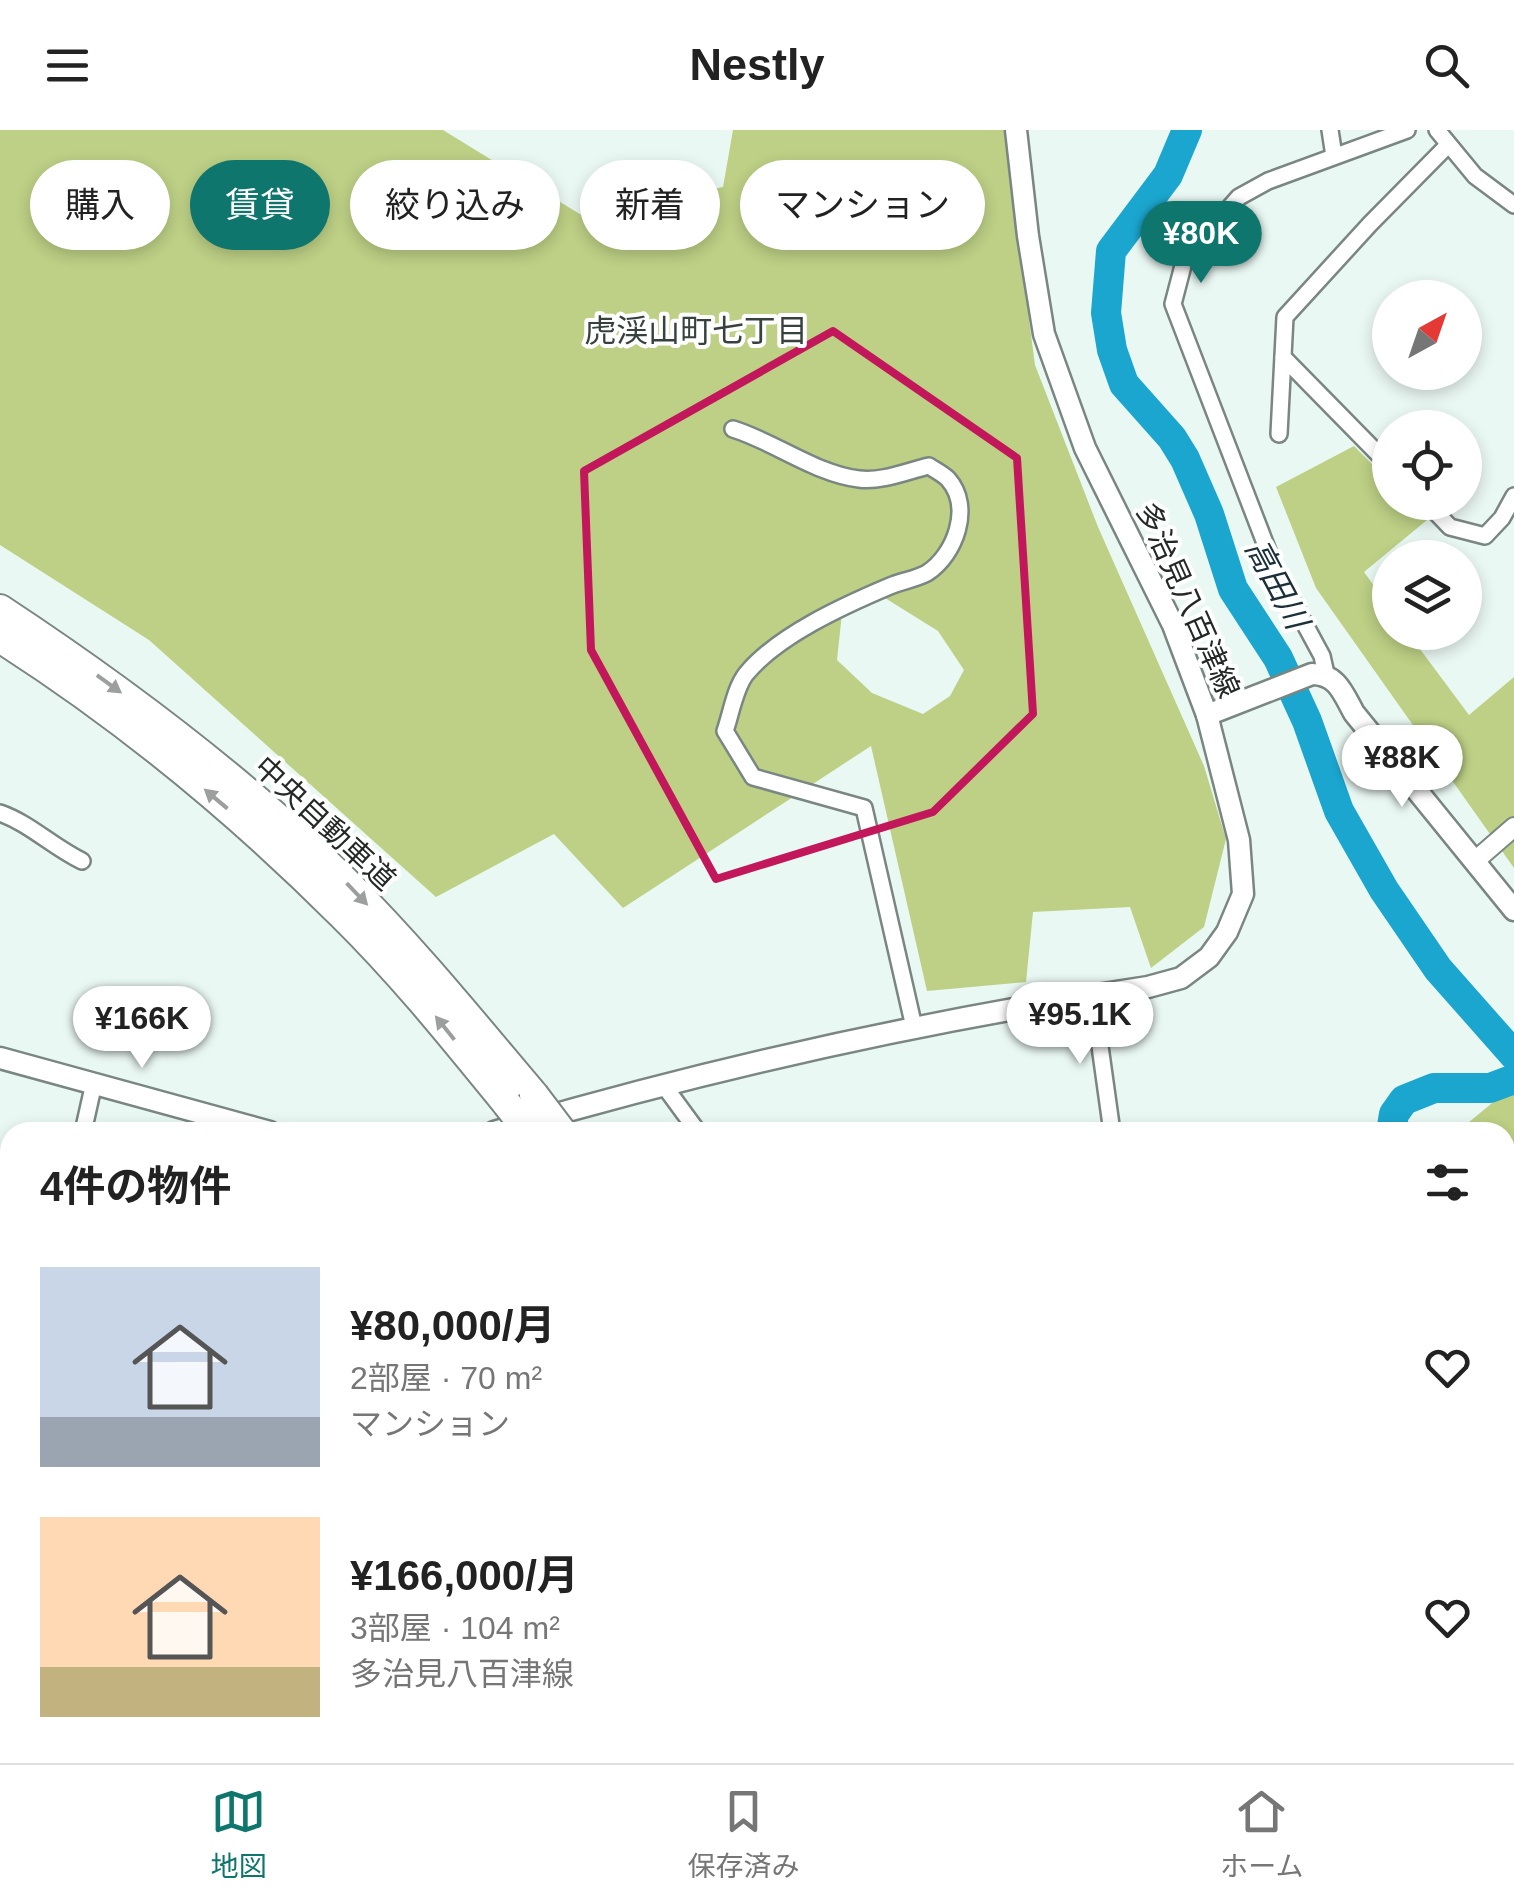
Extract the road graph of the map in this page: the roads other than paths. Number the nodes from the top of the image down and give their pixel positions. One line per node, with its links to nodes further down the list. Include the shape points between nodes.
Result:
1 (1016, 130): 19 (main road, 多治見八百津線, via 1044,334 1085,448 1173,625)
2 (1330, 130): 6 (street)
3 (1407, 130): 6 (street)
4 (1437, 130): 5 (street)
5 (1447, 146): 7 (street); 8 (street, via 1285,318)
6 (1334, 156): 18 (street, via 1239,197 1185,258 1173,304 1275,569 1322,656)
7 (1514, 205)
8 (1283, 357): 10 (street); 11 (street)
9 (734, 429): 26 (street, via 860,479 929,466 949,480 956,496 960,526 951,549 927,573 776,647 744,676 725,732 753,777 864,808)
10 (1279, 434)
11 (1372, 448)
12 (1514, 496): 13 (street, via 1484,536)
13 (1443, 520)
14 (0, 600): 17 (highway)
15 (0, 609): 17 (highway, 中央自動車道)
16 (0, 638): 30 (highway, 中央自動車道, one-way to 16, via 287,861 164,756)
17 (56, 646): 30 (highway, 中央自動車道, one-way to 30, via 184,740 322,860 396,934)
18 (1319, 674): 19 (main road); 22 (main road, via 1338,685)
19 (1207, 715): 25 (main road, 多治見八百津線, via 1239,840 1243,894 1209,957 1181,978)
20 (0, 813): 23 (street)
21 (1514, 827): 22 (street)
22 (1476, 860): 24 (main road)
23 (82, 861)
24 (1514, 910)
25 (1093, 996): 26 (main road, 多治見八百津線); 37 (street)
26 (914, 1027): 29 (main road, 多治見八百津線)
27 (0, 1058): 28 (main road)
28 (94, 1084): 31 (street); 32 (main road)
29 (666, 1086): 34 (main road, 多治見八百津線); 36 (street)
30 (520, 1100): 33 (highway, 中央自動車道, bridge); 35 (highway, 中央自動車道, bridge)
31 (85, 1122)
32 (233, 1122)
33 (526, 1122)
34 (529, 1122)
35 (549, 1122)
36 (691, 1122)
37 (1111, 1122)

